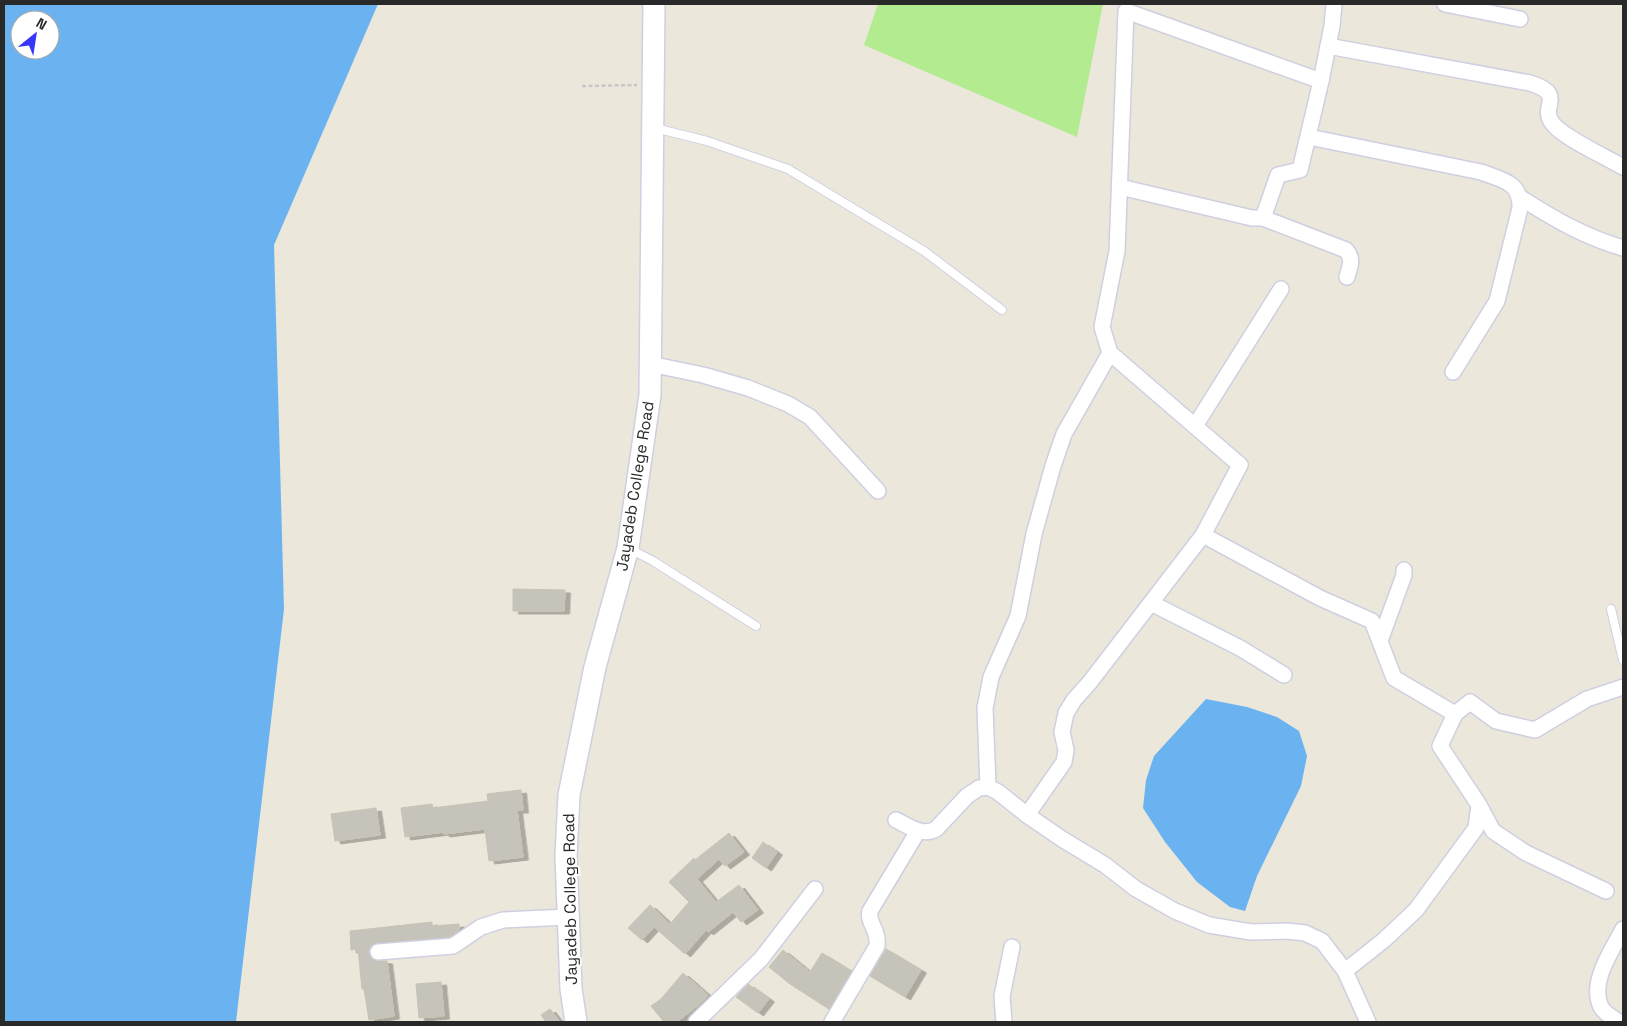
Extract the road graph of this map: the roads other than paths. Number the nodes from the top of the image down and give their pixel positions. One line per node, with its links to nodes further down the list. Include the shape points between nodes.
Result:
1 (654, 4): 8 (street, Jayadeb College Road)
2 (1334, 4): 6 (street)
3 (1446, 4): 5 (street)
4 (1127, 7): 7 (street); 11 (street)
5 (1520, 20)
6 (1328, 46): 7 (street); 10 (street, via 1544,88 1550,96 1549,116 1560,131)
7 (1321, 82): 9 (street)
8 (653, 127): 17 (lane, via 707,141 788,169 924,251); 19 (street, Jayadeb College Road)
9 (1309, 137): 12 (street, via 1481,172 1512,185); 13 (street, via 1300,170 1278,175)
10 (1623, 167)
11 (1120, 186): 13 (street); 18 (street, via 1117,251 1102,327)
12 (1521, 198): 14 (street, via 1561,223); 20 (street, via 1497,302)
13 (1263, 218): 15 (street, via 1346,250 1352,261)
14 (1623, 248)
15 (1347, 277)
16 (1282, 289): 21 (street)
17 (1002, 310)
18 (1110, 353): 21 (street); 34 (street, via 1064,434 1034,534 1018,616 991,677 985,708)
19 (650, 364): 22 (street, via 748,388 788,404 810,417); 24 (street, Jayadeb College Road, via 650,395)
20 (1453, 372)
21 (1195, 426): 23 (street, via 1240,465)
22 (878, 491)
23 (1203, 535): 26 (street); 29 (street, via 1320,598 1372,620)
24 (628, 548): 28 (lane); 41 (street, Jayadeb College Road, via 595,667 568,795)
25 (1404, 570): 29 (street)
26 (1151, 603): 31 (street, via 1240,648); 36 (street, via 1066,713 1062,732 1066,750 1064,762)
27 (1611, 609): 30 (lane)
28 (756, 626)
29 (1380, 641): 33 (street, via 1394,678)
30 (1623, 660)
31 (1284, 675)
32 (1623, 688): 33 (street, via 1587,699 1535,730 1496,721 1470,702)
33 (1455, 714): 35 (street, via 1440,746)
34 (988, 787): 36 (street); 38 (street, via 979,788 967,796 936,829)
35 (1480, 805): 40 (street, via 1493,831 1526,853); 46 (street, via 1476,828 1416,910)
36 (1027, 815): 46 (street, via 1136,889 1175,911 1209,925 1251,932 1287,930 1305,933 1322,942)
37 (896, 820): 38 (street)
38 (918, 831): 49 (street, via 870,910 870,920 877,932 877,946)
39 (815, 889): 48 (street, via 761,959)
40 (1606, 891)
41 (569, 917): 44 (street, via 503,920 482,927 452,946); 47 (street, Jayadeb College Road, via 571,990)
42 (1623, 929): 45 (street)
43 (1012, 946): 50 (street, via 1002,996)
44 (378, 952)
45 (1618, 953): 52 (street, via 1601,971 1599,994 1601,1007)
46 (1345, 971): 51 (street)
47 (576, 1022)
48 (696, 1022)
49 (832, 1022)
50 (1004, 1022)
51 (1368, 1022)
52 (1619, 1022)

